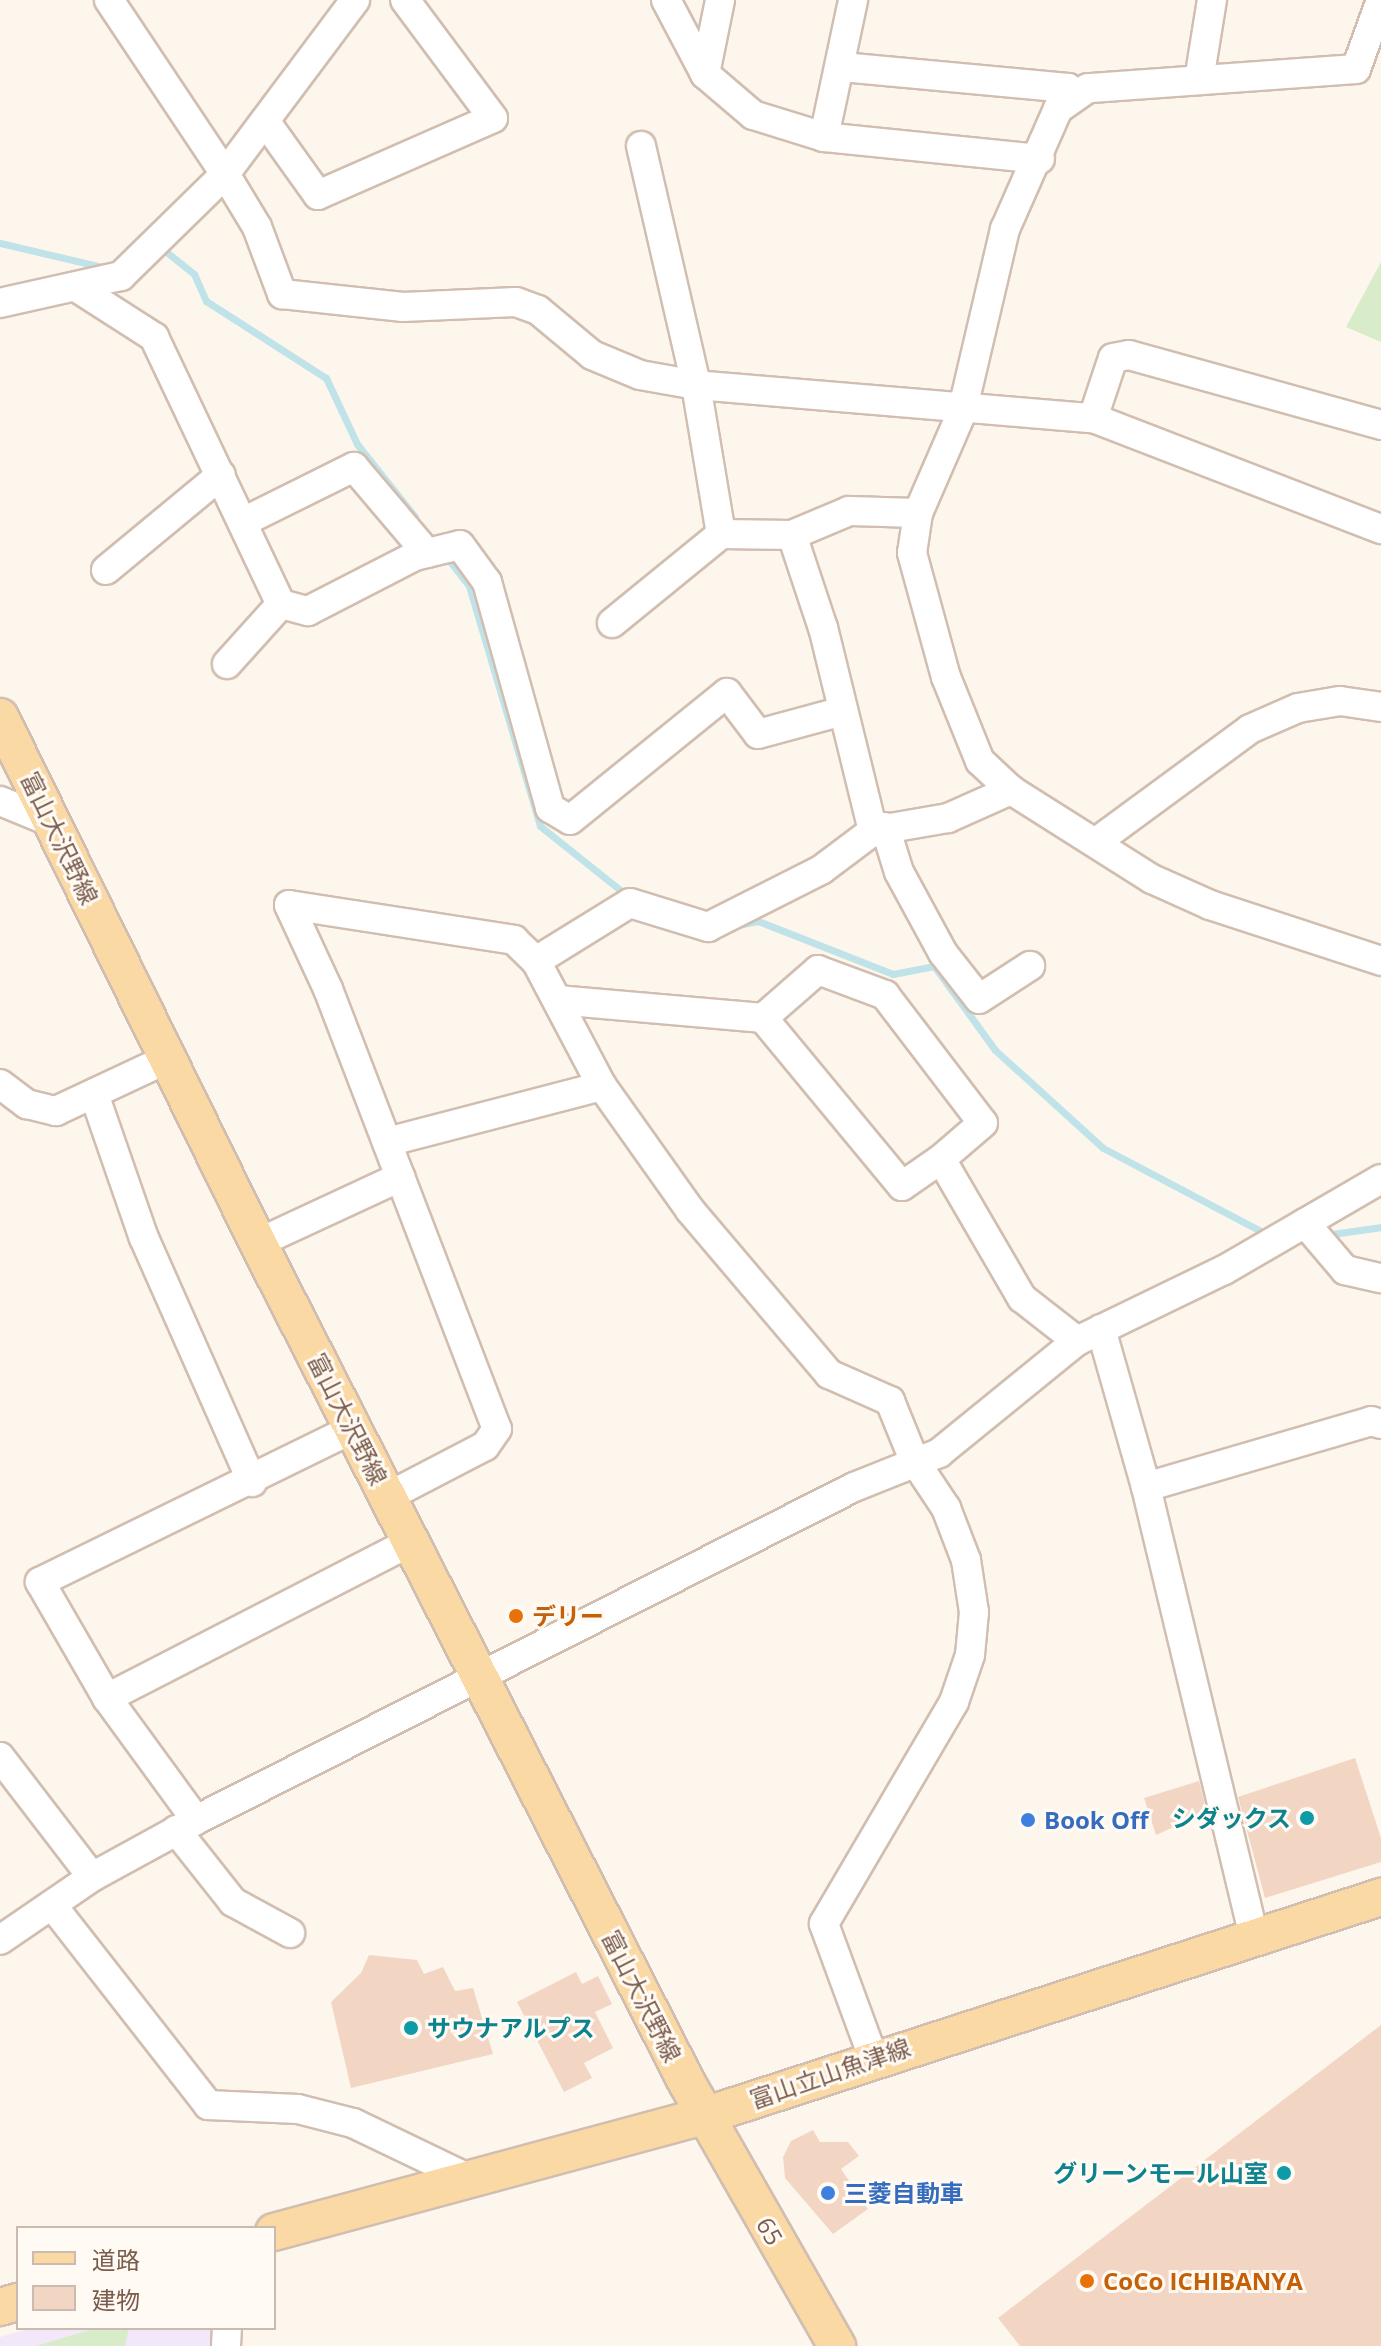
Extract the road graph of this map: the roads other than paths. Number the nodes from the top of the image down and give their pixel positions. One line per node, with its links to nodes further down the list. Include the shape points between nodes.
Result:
1 (109, 0): 17 (street)
2 (355, 0): 13 (street)
3 (405, 0): 13 (street, via 493,118 318,195)
4 (666, 0): 10 (street)
5 (720, 0): 10 (street)
6 (853, 0): 9 (street)
7 (1212, 0): 11 (street)
8 (1381, 0): 11 (street, via 1356,69)
9 (842, 67): 12 (street, via 1068,88); 14 (street)
10 (705, 74): 14 (street, via 753,115)
11 (1199, 80): 12 (street, via 1088,88)
12 (1075, 97): 16 (street, via 1058,109)
13 (265, 121): 17 (street)
14 (824, 137): 16 (street)
15 (641, 146): 20 (street)
16 (1040, 159): 21 (street, via 1005,229)
17 (225, 174): 18 (street, via 121,276); 20 (street, via 257,227 282,294 403,307 516,302 538,310 592,355 640,375)
18 (76, 287): 19 (street); 24 (street, via 154,337)
19 (0, 303)
20 (696, 385): 21 (street, via 863,395); 28 (street)
21 (962, 412): 22 (street, via 1061,411); 25 (street)
22 (1093, 418): 23 (street, via 1113,358 1129,355); 27 (street)
23 (1381, 425)
24 (221, 475): 26 (street); 31 (street)
25 (918, 513): 29 (street, via 849,511); 38 (street, via 912,553 946,677 980,761)
26 (243, 522): 30 (street, via 354,467); 32 (street)
27 (1381, 529)
28 (721, 534): 29 (street); 33 (street)
29 (792, 535): 36 (street)
30 (427, 553): 32 (street, via 308,611); 36 (street, via 460,545 487,582 550,808 570,820 727,693 758,734)
31 (106, 570)
32 (281, 604): 34 (street)
33 (612, 623)
34 (227, 664)
35 (1381, 707): 42 (street, via 1340,701 1250,729)
36 (843, 711): 41 (street)
37 (0, 717): 40 (main road, 富山大沢野線 / 65)
38 (1011, 790): 41 (street, via 948,818); 42 (street)
39 (0, 801): 40 (street)
40 (54, 823): 48 (main road, 富山大沢野線 / 65)
41 (879, 829): 43 (street, via 821,870 708,927 630,903); 45 (street, via 943,953 979,999)
42 (1099, 840): 44 (street, via 1152,879 1210,905)
43 (536, 961): 46 (street); 52 (street, via 514,940 289,905)
44 (1381, 961)
45 (1030, 966)
46 (557, 1000): 47 (street); 50 (street)
47 (763, 1018): 53 (street, via 902,1186); 53 (street, via 818,970 885,995 983,1123)
48 (169, 1058): 51 (street); 57 (main road, 富山大沢野線 / 65)
49 (0, 1084): 51 (street, via 27,1104 56,1111)
50 (602, 1086): 52 (street); 62 (street, via 690,1210 829,1374 890,1401)
51 (94, 1094): 63 (street, via 144,1238)
52 (387, 1142): 54 (street)
53 (941, 1159): 59 (street, via 1022,1298)
54 (400, 1177): 57 (street); 65 (street, via 497,1429 485,1446)
55 (1381, 1179): 56 (street)
56 (1305, 1223): 58 (street, via 1345,1270); 59 (street)
57 (258, 1243): 61 (main road, 富山大沢野線 / 65)
58 (1381, 1278)
59 (1089, 1335): 62 (street, via 939,1453); 64 (street)
60 (1381, 1424): 64 (street, via 1371,1421)
61 (354, 1428): 63 (street); 65 (main road, 富山大沢野線 / 65)
62 (914, 1460): 67 (street); 77 (street, via 946,1508 966,1560 974,1612 970,1655 954,1702 824,1924)
63 (252, 1482): 68 (street, via 40,1582)
64 (1146, 1487): 75 (street)
65 (387, 1497): 66 (main road, 富山大沢野線 / 65)
66 (411, 1542): 67 (main road, 富山大沢野線 / 65); 68 (street)
67 (478, 1675): 70 (street); 78 (main road, 富山大沢野線 / 65)
68 (107, 1698): 70 (street)
69 (0, 1757): 71 (street)
70 (186, 1825): 71 (street); 74 (street, via 233,1902)
71 (92, 1877): 73 (street)
72 (1381, 1897): 75 (main road, 富山立山魚津線)
73 (52, 1905): 76 (street); 79 (street, via 208,2105 298,2109 353,2123)
74 (290, 1933)
75 (1254, 1936): 77 (main road, 富山立山魚津線)
76 (0, 1940)
77 (873, 2057): 78 (main road, 富山立山魚津線)
78 (704, 2116): 79 (main road, 富山立山魚津線); 81 (main road, 65 / 65)
79 (472, 2180): 80 (main road, 富山立山魚津線)
80 (276, 2231)
81 (837, 2346)

